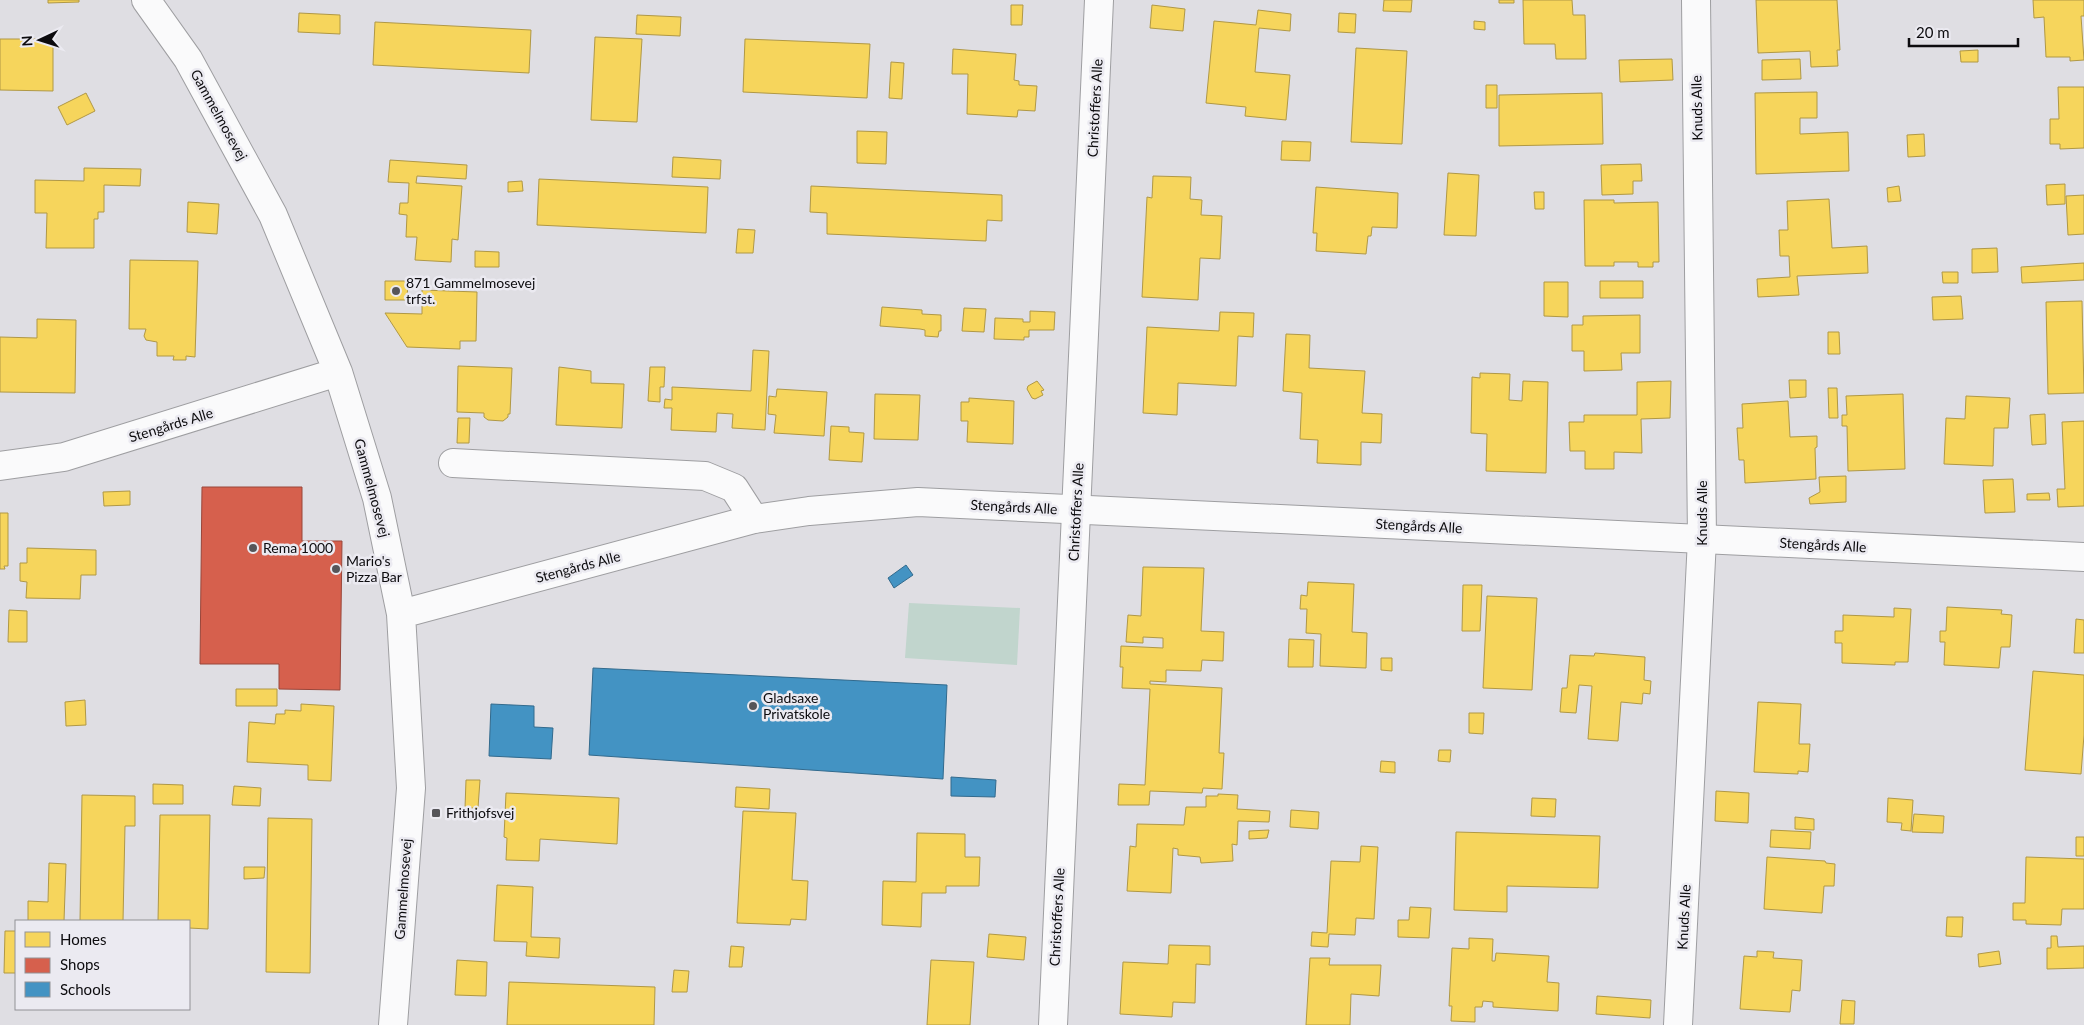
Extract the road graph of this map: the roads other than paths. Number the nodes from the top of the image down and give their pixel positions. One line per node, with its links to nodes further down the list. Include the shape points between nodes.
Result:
1 (146, 0): 4 (street, Gammelmosevej, via 188,59 274,215)
2 (1100, 0): 7 (street, Christoffers Alle)
3 (1696, 0): 9 (street, Knuds Alle)
4 (338, 372): 6 (street, Stengårds Alle, via 64,457); 11 (street, Gammelmosevej, via 377,498)
5 (453, 463): 8 (street, via 705,476 734,488)
6 (0, 466)
7 (1076, 510): 8 (street, Stengårds Alle, via 918,502); 9 (street, Stengårds Alle); 13 (street, Christoffers Alle)
8 (754, 519): 11 (street, Stengårds Alle)
9 (1702, 539): 10 (street, Stengårds Alle); 14 (street, Knuds Alle)
10 (2084, 557)
11 (401, 614): 12 (street, Gammelmosevej, via 411,788)
12 (393, 1025)
13 (1052, 1025)
14 (1678, 1025)

